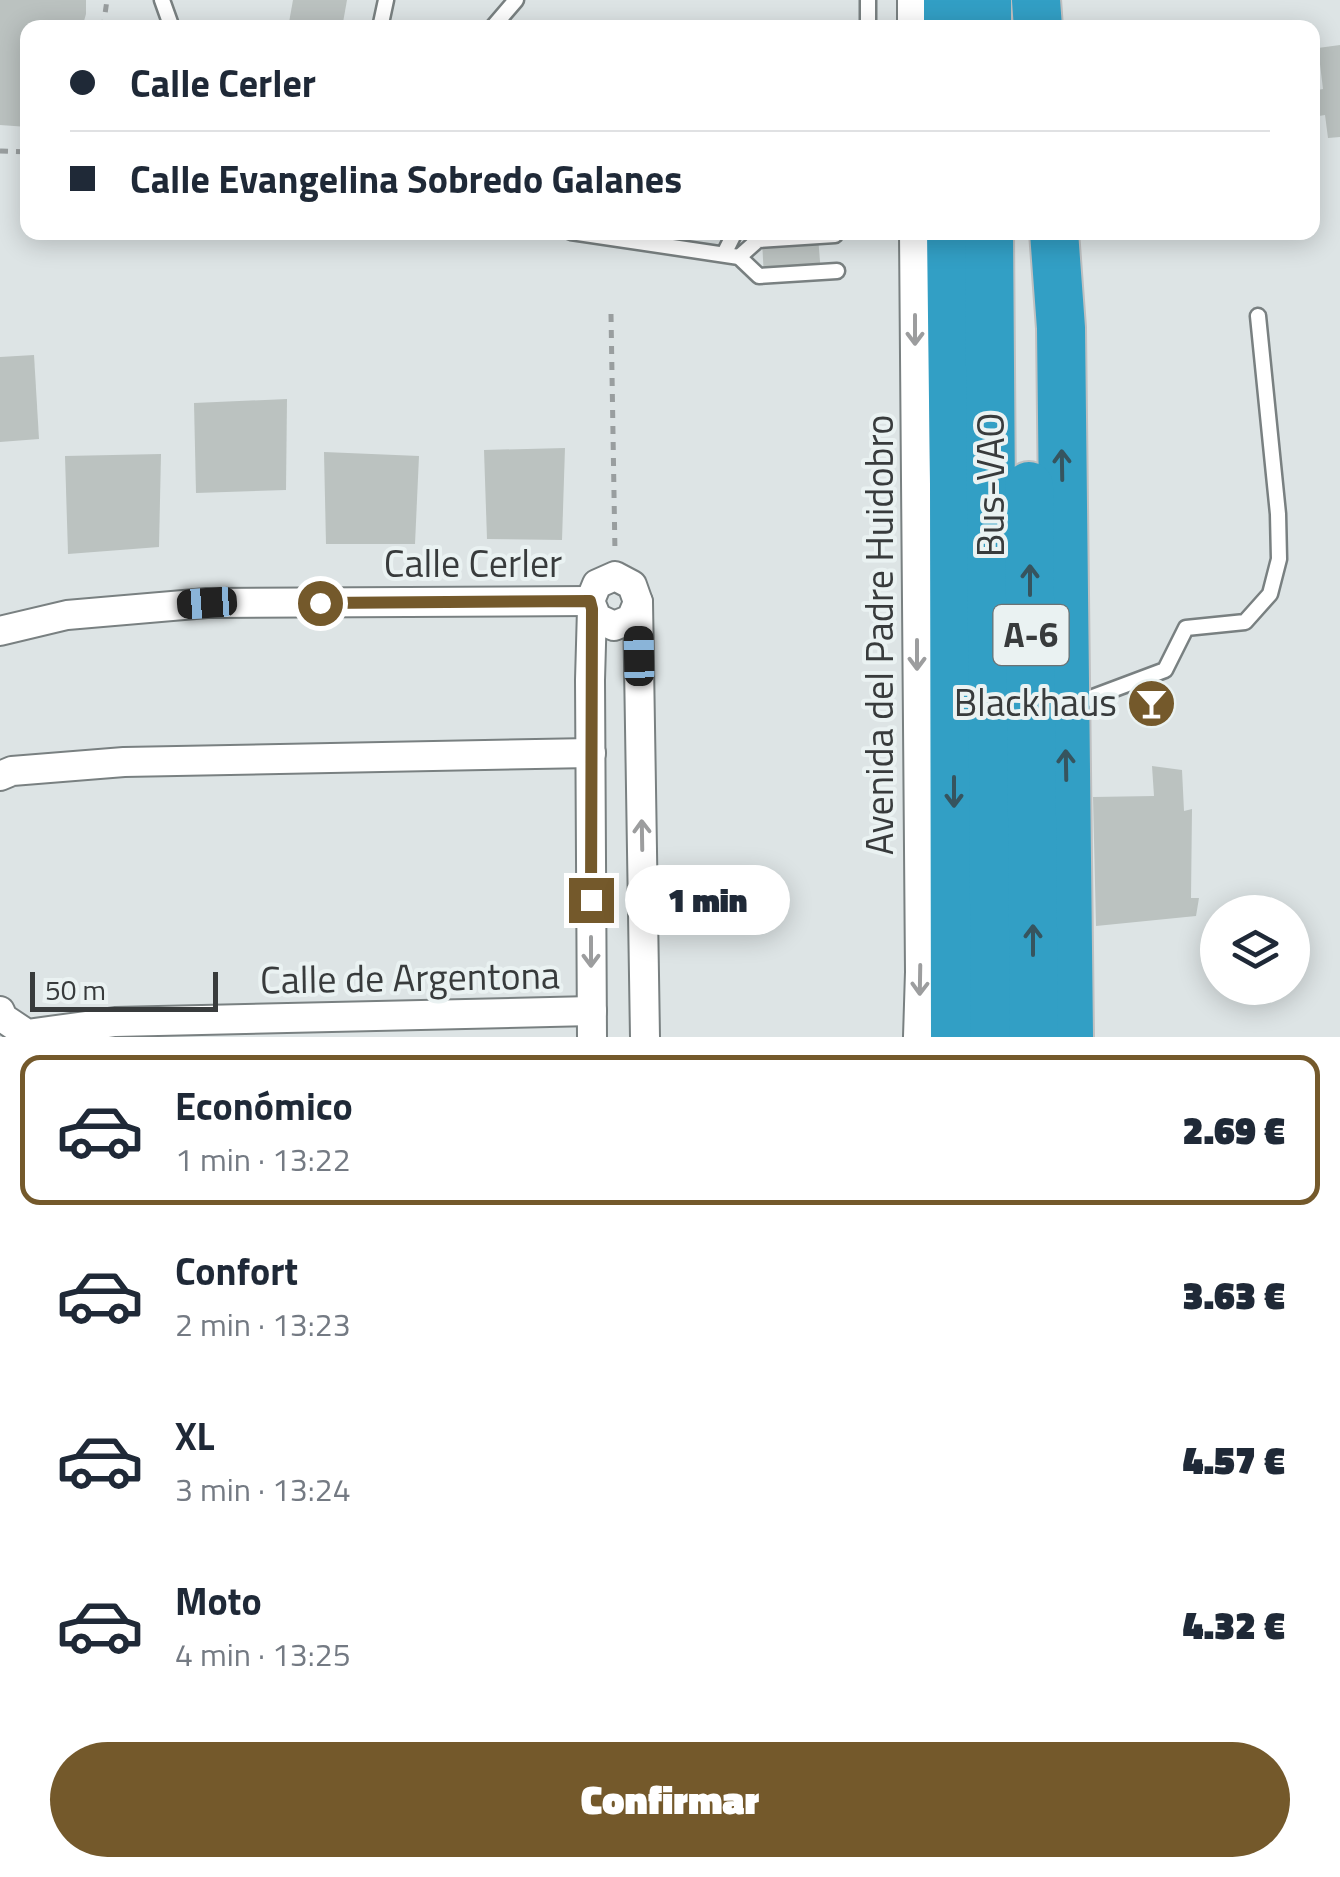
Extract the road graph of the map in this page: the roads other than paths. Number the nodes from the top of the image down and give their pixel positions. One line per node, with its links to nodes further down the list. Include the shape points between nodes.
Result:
1 (516, 0): 2 (lane)
2 (499, 20)
3 (627, 240): 11 (lane)
4 (734, 240): 11 (lane)
5 (758, 240): 11 (lane)
6 (914, 240): 23 (street, Avenida del Padre Huidobro, one-way to 23)
7 (950, 240): 24 (highway, A-6, one-way to 24)
8 (989, 240): 25 (highway, Bus-VAO)
9 (1027, 240): 26 (highway, A-6, one-way to 9)
10 (1055, 240): 17 (highway, one-way to 10)
11 (731, 255): 12 (lane, via 759,276)
12 (837, 271)
13 (1258, 316): 17 (lane, via 1278,514 1279,559 1270,594 1245,622 1186,628 1165,670)
14 (638, 602): 15 (street, via 631,619 614,626 597,618); 15 (street, via 632,585 615,576 597,584); 22 (street, one-way to 14)
15 (591, 605): 16 (street, Calle Cerler, via 207,603 67,615); 18 (street)
16 (0, 631)
17 (1065, 702): 27 (highway, one-way to 17)
18 (591, 753): 19 (street, via 124,762); 21 (street, one-way to 21)
19 (0, 776)
20 (0, 1011): 21 (street, Calle de Argentona, via 27,1034 116,1022)
21 (592, 1024)
22 (645, 1037)
23 (918, 1037)
24 (954, 1037)
25 (995, 1037)
26 (1034, 1037)
27 (1069, 1037)

